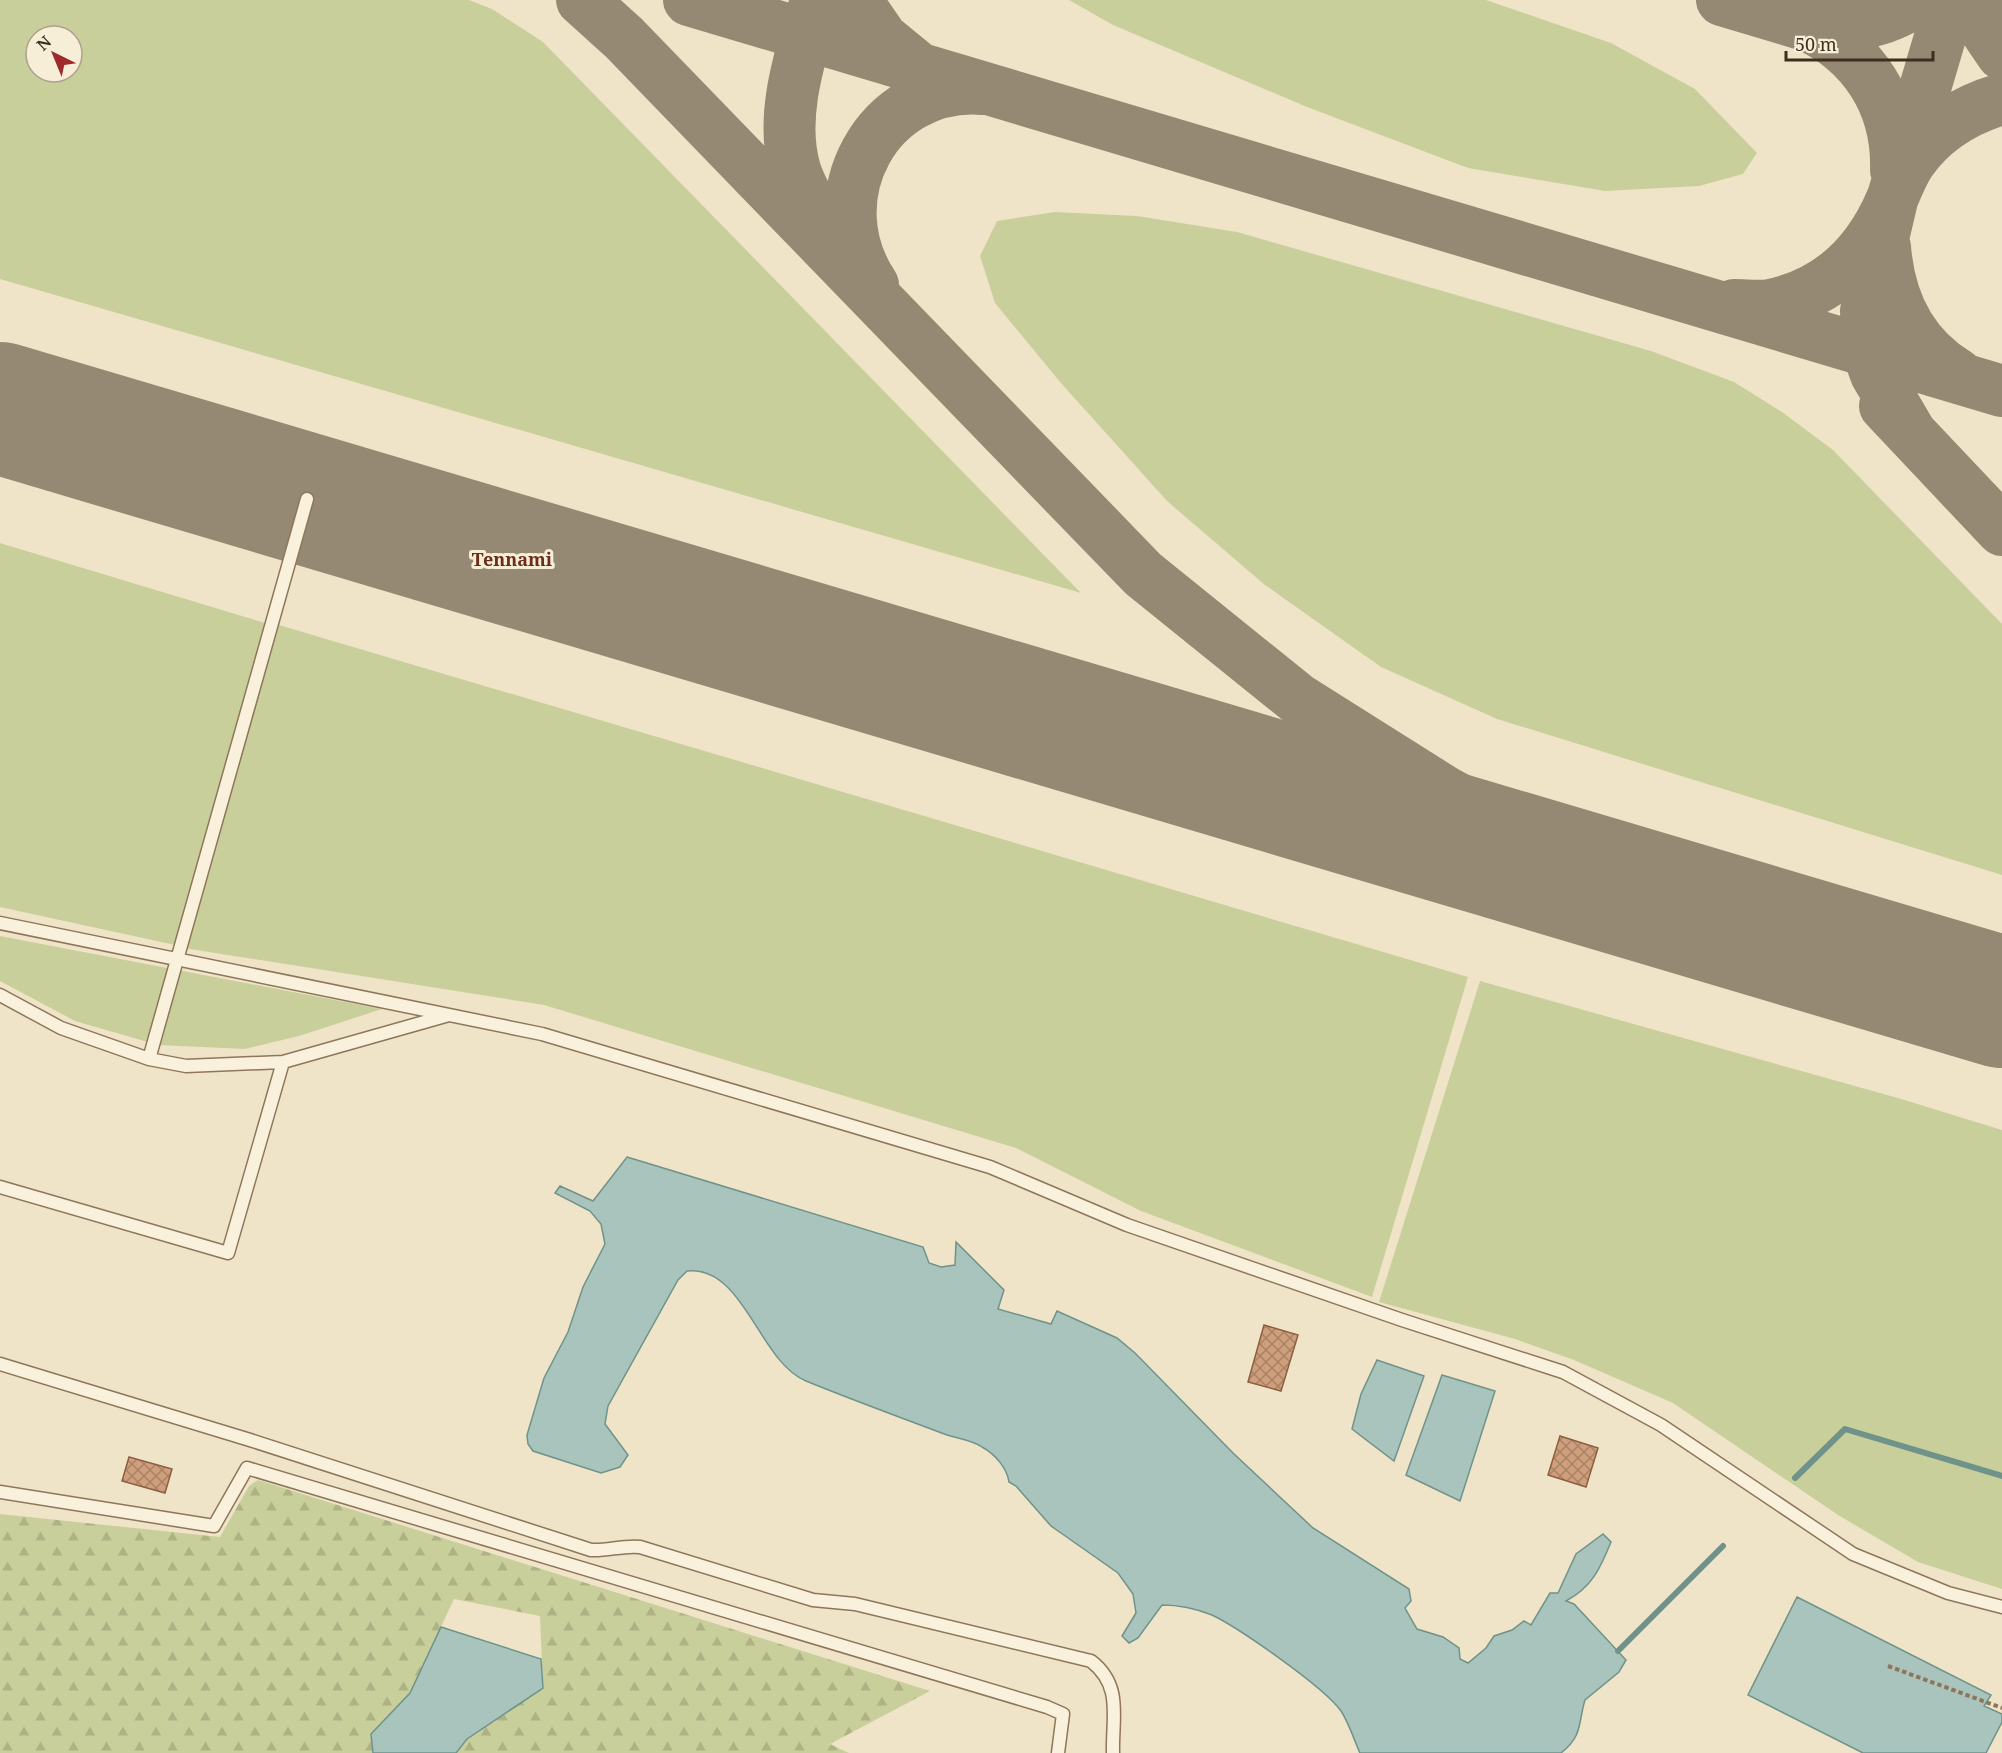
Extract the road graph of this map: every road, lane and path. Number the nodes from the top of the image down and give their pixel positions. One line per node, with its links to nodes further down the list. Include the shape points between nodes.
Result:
1 (307, 499): 3 (lane)
2 (0, 923): 3 (lane)
3 (177, 959): 5 (lane); 6 (lane)
4 (0, 995): 6 (lane, via 61,1028)
5 (453, 1014): 7 (lane); 11 (lane, via 542,1034 990,1167 1127,1225 1563,1372 1661,1425 1853,1554 1938,1589)
6 (149, 1059): 7 (lane, via 186,1066)
7 (283, 1062): 8 (lane, via 228,1253)
8 (0, 1187)
9 (0, 1364): 15 (lane, via 591,1550 640,1547 813,1600 855,1604 1091,1661 1105,1672 1112,1686)
10 (0, 1492): 14 (lane, via 214,1526 248,1468 1047,1707 1063,1714)
11 (2002, 1607)
12 (1888, 1666): 13 (path)
13 (2002, 1708)
14 (1058, 1753)
15 (1113, 1753)

